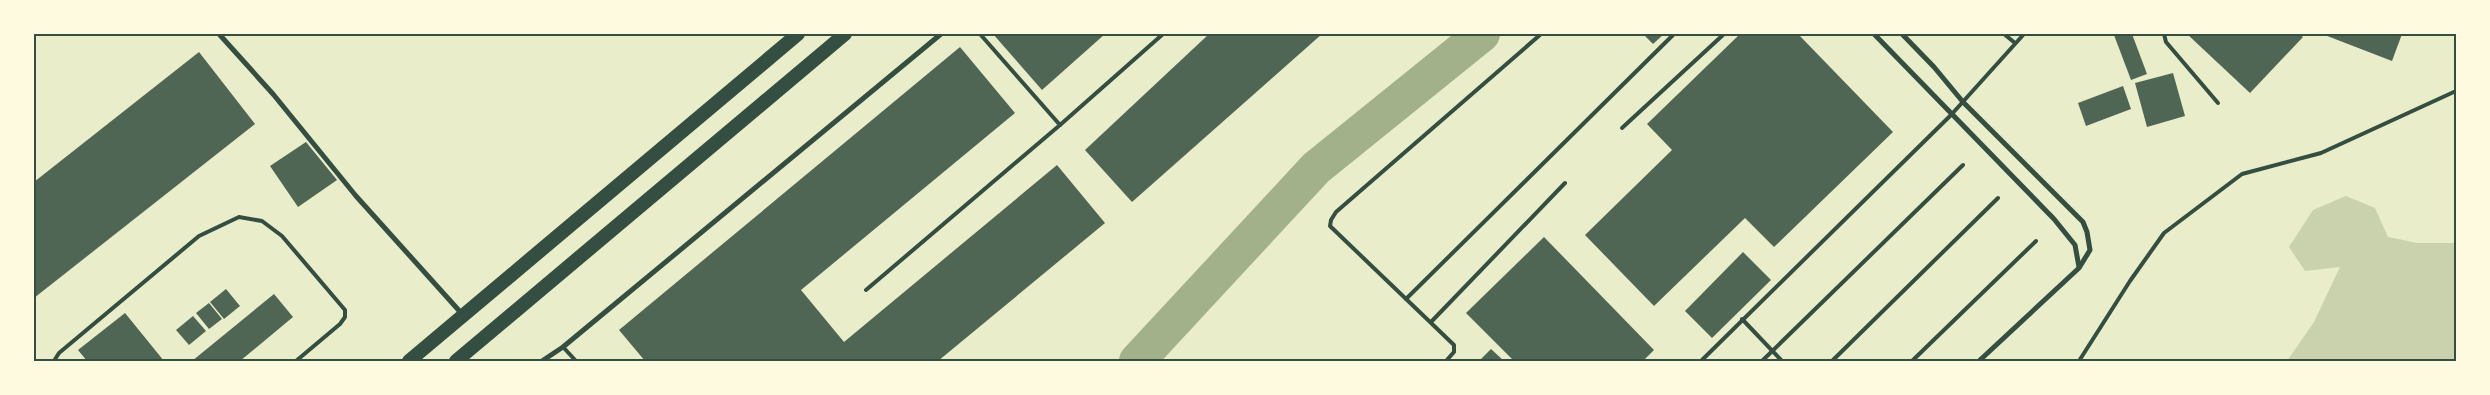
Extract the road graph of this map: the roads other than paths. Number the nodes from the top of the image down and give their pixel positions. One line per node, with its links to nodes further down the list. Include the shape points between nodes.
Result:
1 (219, 34): 29 (street, via 356,196)
2 (798, 34): 29 (highway)
3 (845, 34): 37 (highway)
4 (941, 34): 32 (street)
5 (980, 34): 20 (lane)
6 (1163, 34): 20 (lane)
7 (1541, 34): 28 (lane, via 1336,212 1331,220 1330,226)
8 (1674, 34): 28 (lane)
9 (1724, 34): 21 (lane)
10 (1874, 34): 19 (street)
11 (1902, 34): 17 (street)
12 (2004, 34): 15 (lane)
13 (2024, 34): 15 (lane)
14 (2164, 34): 18 (lane, via 2166,42)
15 (2015, 43): 17 (lane)
16 (2456, 91): 47 (lane, via 2321,153 2242,174 2164,233)
17 (1963, 102): 19 (lane); 26 (street, via 2082,222 2088,232 2090,250)
18 (2218, 104)
19 (1951, 115): 26 (street, via 2067,234 2075,245); 30 (lane)
20 (1060, 126): 27 (lane)
21 (1622, 128)
22 (1963, 165): 33 (lane)
23 (1565, 184): 31 (lane)
24 (1998, 198): 44 (lane)
25 (2036, 242): 45 (lane)
26 (2079, 268): 46 (street)
27 (866, 290)
28 (1406, 299): 31 (lane)
29 (464, 315): 36 (highway)
30 (1742, 319): 33 (lane); 41 (lane)
31 (1431, 322): 40 (lane, via 1454,346 1454,352)
32 (563, 347): 38 (street); 39 (lane)
33 (1772, 351): 42 (lane); 43 (lane)
34 (54, 361): 35 (lane, via 59,353 199,236 239,218 262,221 282,236 345,310 340,324)
35 (296, 361)
36 (409, 361)
37 (456, 361)
38 (542, 361)
39 (576, 361)
40 (1446, 361)
41 (1701, 361)
42 (1762, 361)
43 (1782, 361)
44 (1832, 361)
45 (1912, 361)
46 (1979, 361)
47 (2079, 361)

